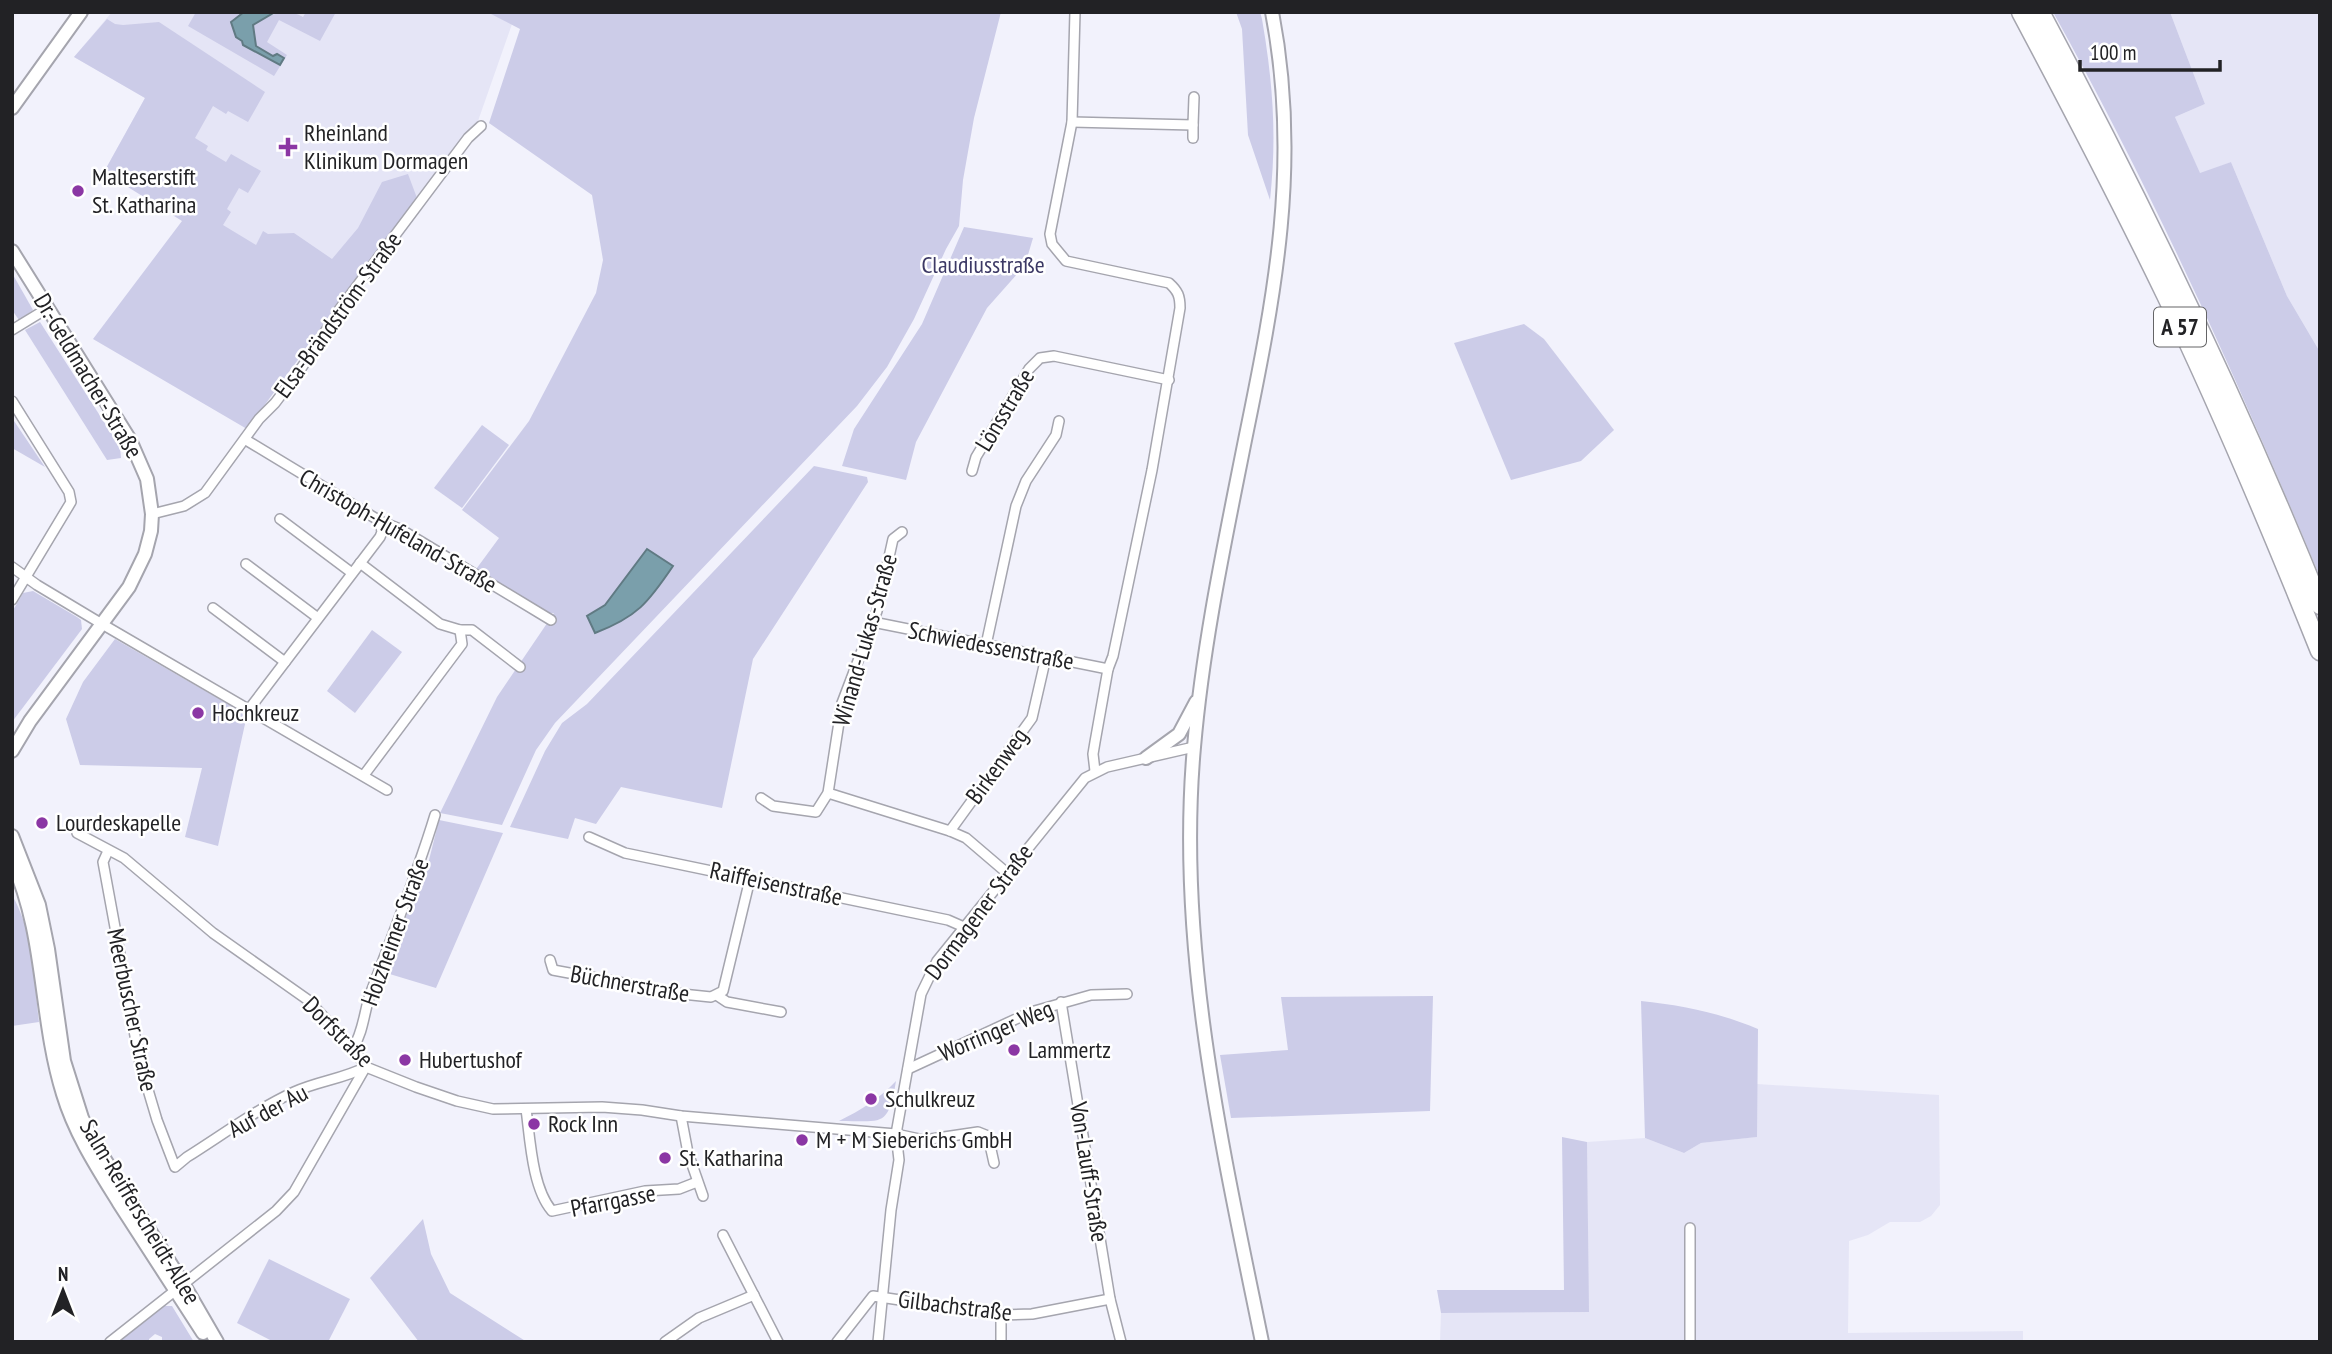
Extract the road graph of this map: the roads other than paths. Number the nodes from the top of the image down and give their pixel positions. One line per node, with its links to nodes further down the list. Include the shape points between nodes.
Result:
1 (81, 12): 7 (street)
2 (1074, 12): 8 (street)
3 (1272, 12): 43 (street, via 1286,120 1281,240)
4 (2021, 12): 38 (highway, A 57, via 2166,296 2242,462)
5 (2040, 12): 30 (highway, A 57, via 2179,284)
6 (1194, 97): 10 (street)
7 (12, 107)
8 (1072, 122): 10 (street); 15 (street, via 1052,244 1066,261 1169,283 1176,289 1180,308)
9 (481, 125): 18 (street, Elsa-Brändström-Straße)
10 (1193, 125): 11 (street)
11 (1193, 138)
12 (12, 251): 13 (street, Dr.-Geldmacher-Straße)
13 (48, 308): 14 (street); 20 (street, Dr.-Geldmacher-Straße, via 130,440 146,479)
14 (12, 330)
15 (1169, 380): 19 (street, Lönsstraße, via 1054,356 1040,358 976,457); 42 (street)
16 (12, 401): 28 (street, via 71,497)
17 (1059, 421): 37 (street, via 1056,435 1026,481 1016,506)
18 (246, 440): 20 (street, Elsa-Brändström-Straße, via 205,493 184,506); 22 (street, Christoph-Hufeland-Straße)
19 (972, 471)
20 (152, 514): 35 (street, Dr.-Geldmacher-Straße, via 148,544 137,572)
21 (280, 519): 27 (street)
22 (380, 521): 24 (street, via 380,537); 33 (street, Christoph-Hufeland-Straße)
23 (902, 532): 34 (street, Winand-Lukas-Straße, via 893,539)
24 (359, 563): 27 (street); 36 (street, via 440,624)
25 (246, 564): 32 (street)
26 (12, 567): 28 (street)
27 (352, 573): 32 (street)
28 (26, 577): 29 (street); 35 (street)
29 (12, 600)
30 (2320, 606)
31 (213, 608): 40 (street)
32 (318, 618): 40 (street)
33 (551, 620)
34 (873, 622): 37 (street, Schwiedessenstraße); 53 (street, Winand-Lukas-Straße, via 842,703)
35 (102, 624): 44 (street); 45 (street, Dr.-Geldmacher-Straße)
36 (460, 630): 41 (street, via 472,630); 51 (street, via 462,644)
37 (986, 645): 39 (street, Schwiedessenstraße)
38 (2320, 651)
39 (1046, 657): 42 (street, Schwiedessenstraße); 56 (street, Birkenweg, via 1032,718)
40 (285, 662): 44 (street)
41 (520, 667)
42 (1108, 669): 50 (street, via 1093,754)
43 (1200, 696): 47 (street); 49 (street, via 1179,734)
44 (250, 708): 51 (street)
45 (30, 721): 46 (street, Dr.-Geldmacher-Straße); 48 (street, Dr.-Geldmacher-Straße)
46 (12, 738)
47 (1194, 747): 49 (street, Dormagener Straße); 96 (street, via 1190,853 1199,994)
48 (12, 751)
49 (1146, 758): 50 (street, Dormagener Straße)
50 (1095, 771): 62 (street, Dormagener Straße, via 1077,786)
51 (364, 775): 52 (street)
52 (387, 790)
53 (828, 793): 54 (street, via 816,812 773,806); 56 (street)
54 (761, 798)
55 (435, 815): 70 (street, Holzheimer Straße)
56 (950, 831): 62 (street, via 966,838)
57 (77, 833): 60 (street, Dorfstraße)
58 (12, 836): 82 (street, Salm-Reifferscheidt-Allee, via 39,905 64,1061 77,1105)
59 (589, 837): 63 (street, Raiffeisenstraße, via 625,853)
60 (108, 851): 70 (street, Dorfstraße, via 132,864 213,933 308,1000); 77 (street, Meerbuscher Straße, via 103,862 141,1063)
61 (12, 860): 82 (street, Salm-Reifferscheidt-Allee, via 39,949 55,1063 66,1105 103,1177)
62 (1007, 873): 64 (street, Dormagener Straße)
63 (750, 879): 64 (street, Raiffeisenstraße); 67 (street, Büchnerstraße, via 723,991)
64 (964, 927): 72 (street, Dormagener Straße, via 937,961 920,994)
65 (550, 960): 67 (street, Büchnerstraße, via 553,970 576,975)
66 (1127, 994): 68 (street, Worringer Weg)
67 (718, 996): 69 (street, Büchnerstraße, via 727,1002)
68 (1060, 1002): 72 (street, Worringer Weg); 85 (street, Von-Lauff-Straße)
69 (781, 1012)
70 (353, 1048): 71 (street, Dorfstraße)
71 (366, 1067): 73 (street, Dorfstraße, via 457,1101 493,1109); 77 (street, Auf der Au, via 270,1104); 82 (street, via 294,1192 258,1227)
72 (908, 1069): 75 (street, Dormagener Straße)
73 (526, 1109): 74 (street, Dorfstraße, via 602,1107); 78 (street, Pfarrgasse, via 537,1175 552,1212)
74 (681, 1116): 75 (street, Dorfstraße); 78 (street)
75 (896, 1134): 76 (street, Dorfstraße, via 924,1140 983,1132); 84 (street, Dormagener Straße, via 899,1160)
76 (994, 1164)
77 (176, 1167)
78 (696, 1182): 79 (street)
79 (703, 1196)
80 (1689, 1228): 97 (street)
81 (723, 1235): 83 (street)
82 (180, 1288): 87 (street); 88 (street, Salm-Reifferscheidt-Allee); 89 (street, Salm-Reifferscheidt-Allee)
83 (754, 1295): 90 (street, via 699,1318); 91 (street)
84 (882, 1298): 86 (street, Gilbachstraße); 92 (street, via 873,1296); 93 (street, Dormagener Straße)
85 (1110, 1299): 86 (street, Gilbachstraße, via 1032,1314); 95 (street, Von-Lauff-Straße)
86 (1001, 1315): 94 (street)
87 (110, 1342)
88 (208, 1342)
89 (217, 1342)
90 (665, 1342)
91 (778, 1342)
92 (837, 1342)
93 (878, 1342)
94 (1001, 1342)
95 (1121, 1342)
96 (1262, 1342)
97 (1690, 1342)

